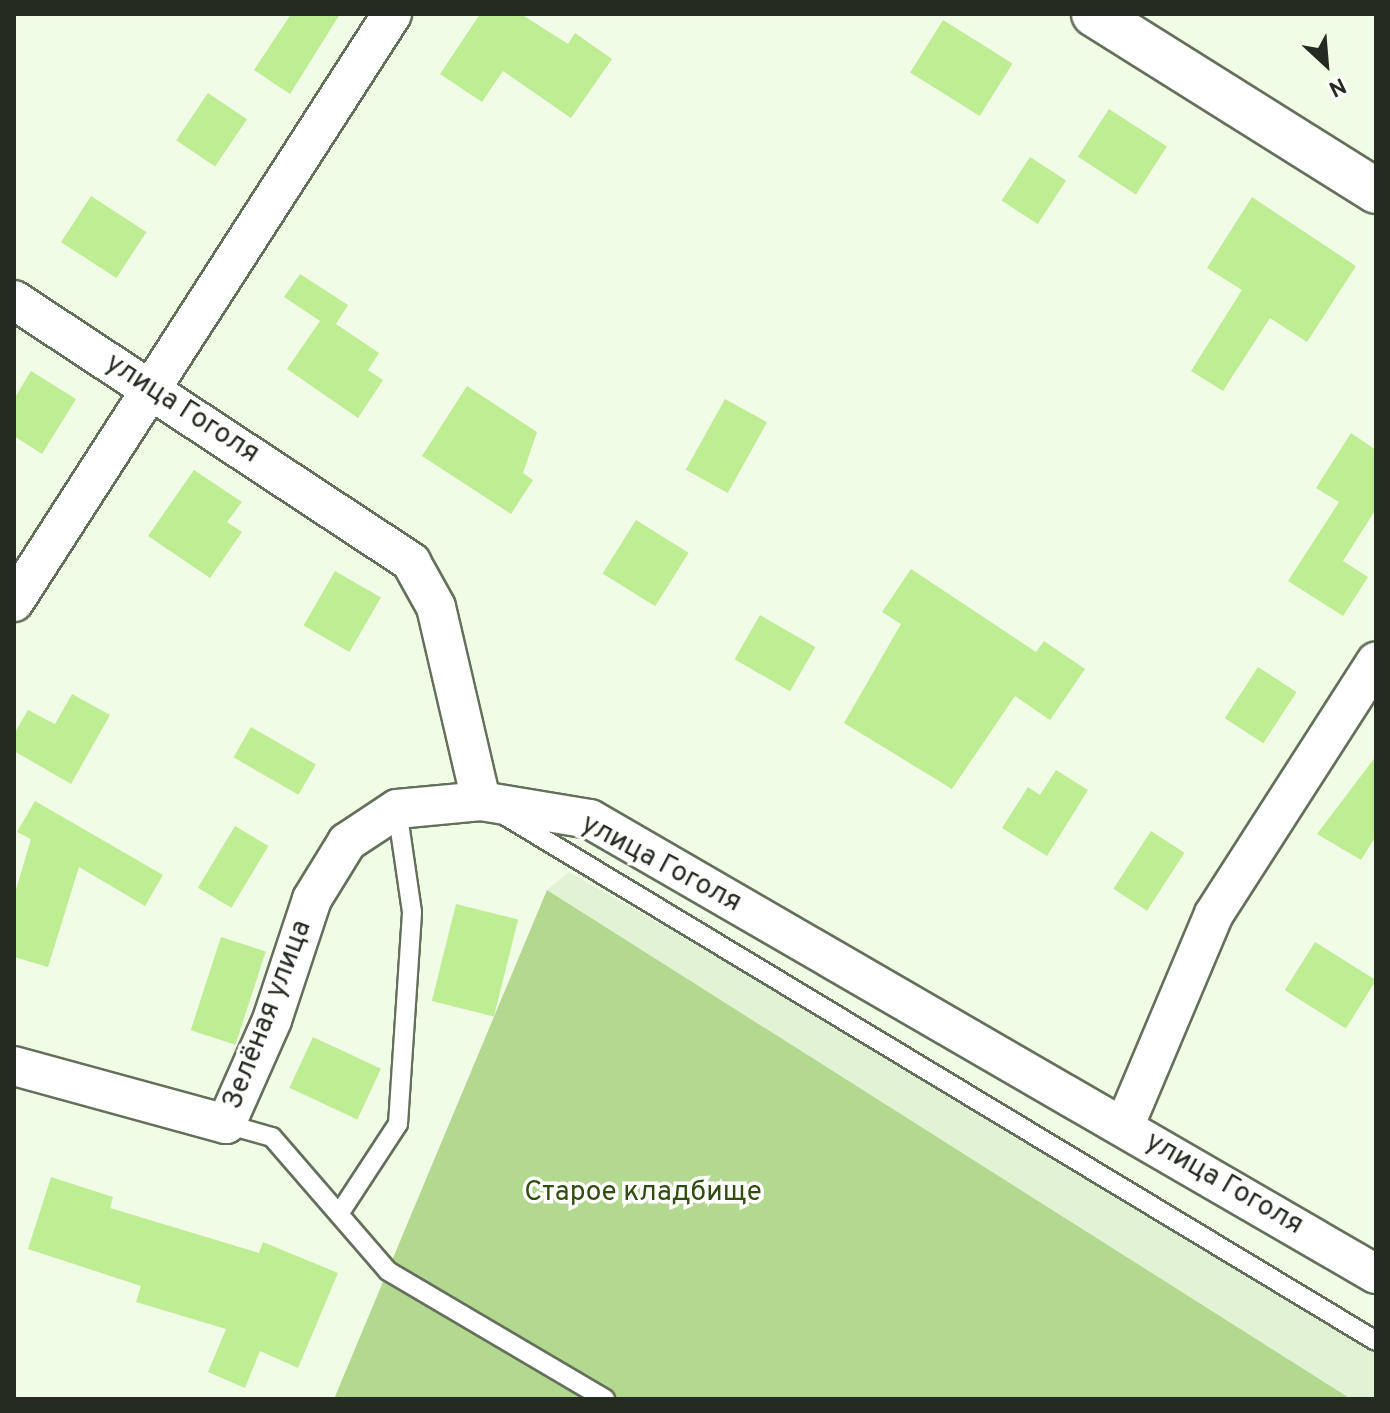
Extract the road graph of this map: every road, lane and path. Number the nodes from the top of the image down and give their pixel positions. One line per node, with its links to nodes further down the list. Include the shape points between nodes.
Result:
1 (392, 14): 5 (street)
2 (1094, 14): 3 (street)
3 (1376, 191)
4 (14, 300): 5 (street, улица Гоголя)
5 (150, 386): 6 (street); 8 (street, улица Гоголя, via 411,562 436,607)
6 (14, 602)
7 (1376, 662): 12 (street, via 1214,914)
8 (481, 801): 9 (street, Зелёная улица); 12 (street, улица Гоголя, via 590,819); 15 (lane)
9 (397, 809): 11 (street, Зелёная улица, via 347,842 312,899 272,1020); 13 (lane, via 412,912 398,1124)
10 (14, 1066): 11 (street, Зелёная улица)
11 (226, 1124): 13 (lane, via 272,1137)
12 (1124, 1127): 14 (street, улица Гоголя)
13 (339, 1214): 16 (lane, via 388,1271)
14 (1376, 1274)
15 (1376, 1341)
16 (605, 1399)

